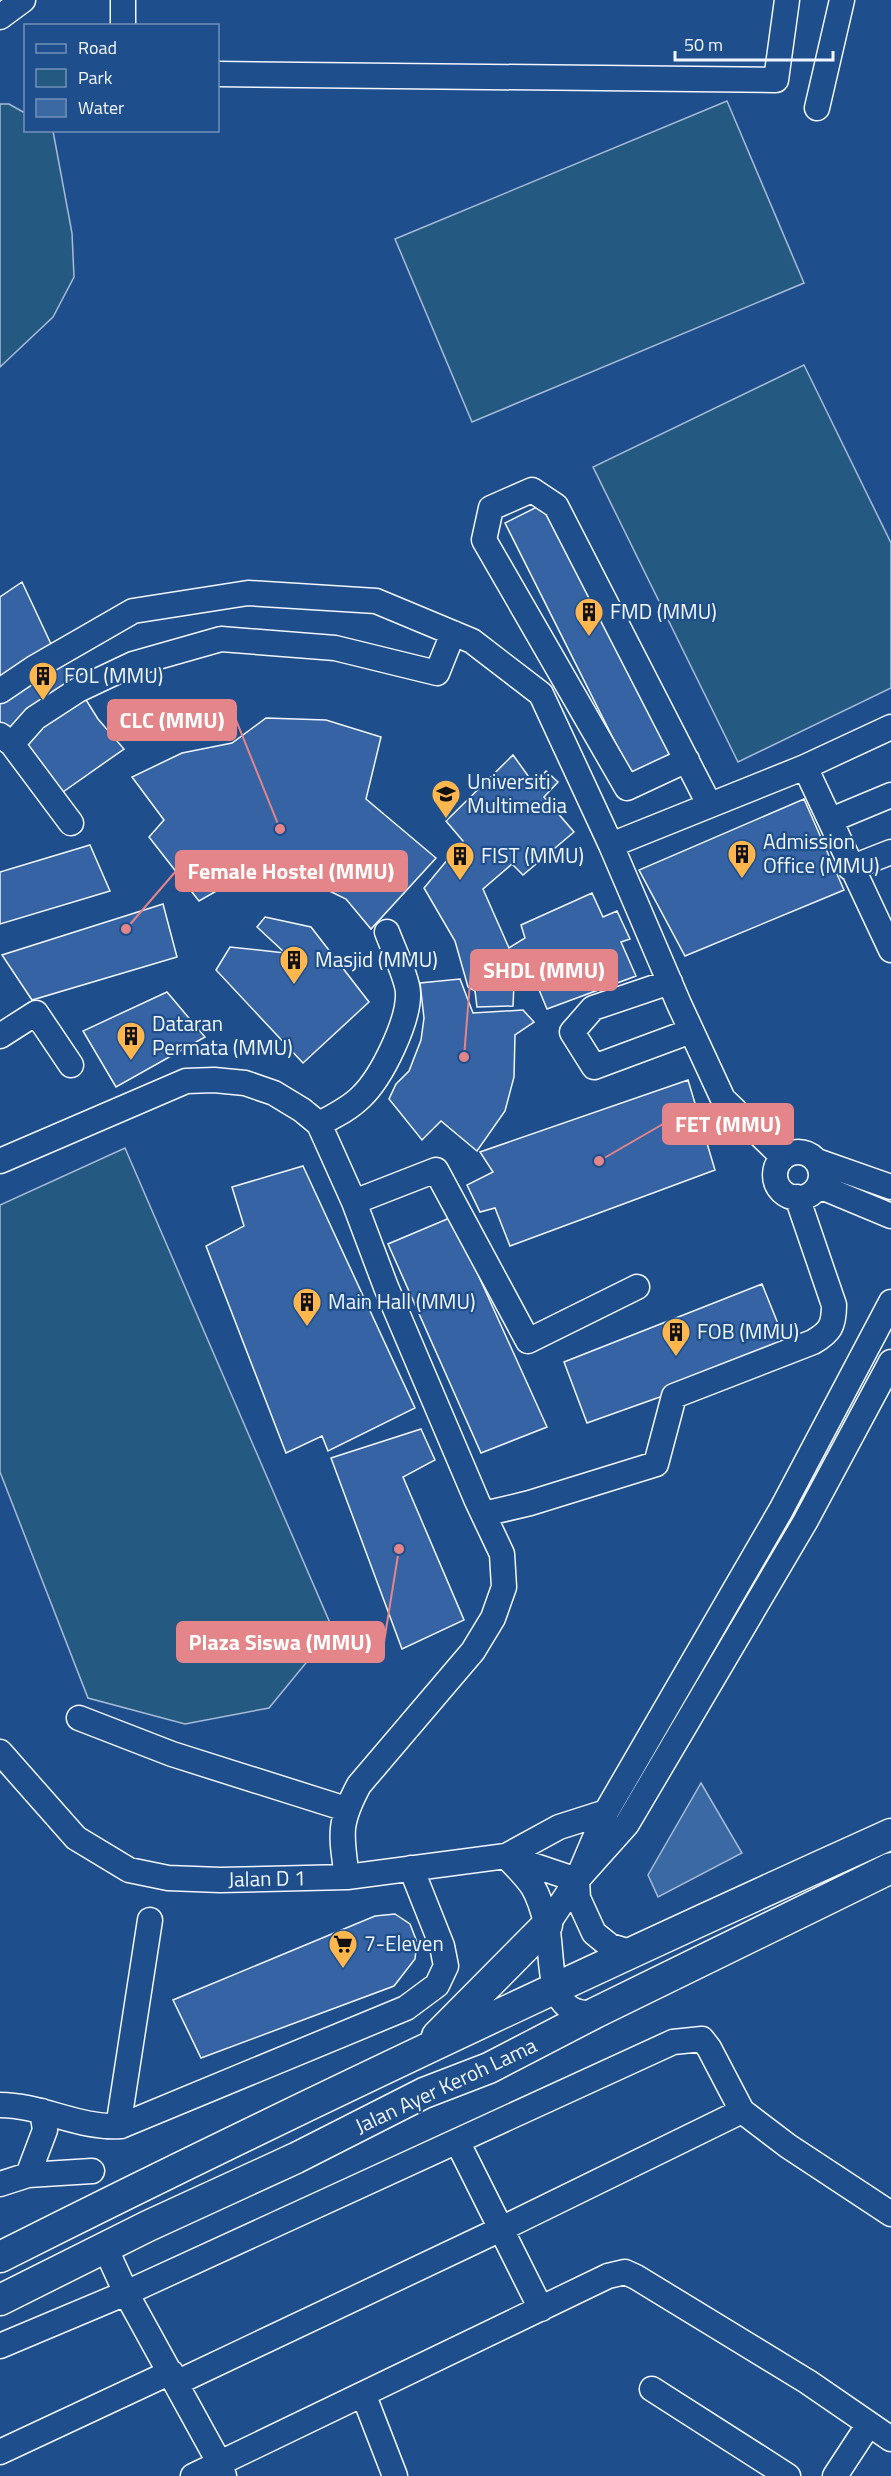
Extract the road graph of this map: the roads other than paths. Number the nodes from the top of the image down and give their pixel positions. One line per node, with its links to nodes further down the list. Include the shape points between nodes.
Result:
1 (23, 0): 5 (street)
2 (123, 0): 6 (street)
3 (787, 0): 7 (street, via 776,80)
4 (842, 0): 8 (street)
5 (0, 17)
6 (123, 24)
7 (219, 74)
8 (817, 108)
9 (453, 633): 10 (street, via 376,601 248,593 133,611); 12 (street, via 437,673 335,648 221,639 133,664 78,690); 19 (street, via 472,641 541,694)
10 (0, 691)
11 (891, 726): 14 (street)
12 (6, 740): 18 (street)
13 (687, 760): 13 (street, via 556,506 532,490 490,508 484,540 627,788); 16 (street)
14 (805, 767): 16 (street); 17 (street)
15 (891, 795): 17 (street)
16 (709, 804): 19 (street)
17 (831, 820): 21 (street)
18 (71, 823)
19 (611, 845): 24 (street)
20 (891, 852): 21 (street)
21 (850, 868): 23 (street)
22 (387, 932): 28 (street, via 409,991 404,1023 363,1095 343,1112)
23 (891, 950)
24 (670, 982): 25 (street); 25 (street, via 593,1008 572,1032 594,1067)
25 (691, 1030): 30 (street, via 723,1099)
26 (0, 1036): 27 (street, via 36,1013)
27 (71, 1065)
28 (319, 1124): 29 (street, via 274,1093 245,1083 186,1081); 35 (street)
29 (2, 1153)
30 (783, 1157): 31 (street, via 807,1153); 34 (street, via 775,1177 786,1194)
31 (818, 1161): 32 (street, via 822,1174); 33 (street)
32 (819, 1186): 34 (street, via 810,1195); 36 (street)
33 (891, 1187)
34 (797, 1197): 41 (street, via 834,1305 828,1333 674,1396 656,1464)
35 (354, 1202): 37 (street, via 436,1170 528,1341); 41 (street)
36 (891, 1216)
37 (637, 1287)
38 (891, 1302): 45 (street, via 781,1510)
39 (891, 1362): 40 (street)
40 (883, 1395): 51 (street, via 627,1824)
41 (484, 1514): 44 (street, via 502,1554 504,1587 493,1618 473,1652 359,1785)
42 (79, 1718): 44 (street, via 172,1754)
43 (0, 1752): 50 (street, Jalan D 1, via 76,1838 129,1870 178,1879)
44 (346, 1809): 50 (street, via 341,1835)
45 (606, 1812): 47 (street, via 560,1827); 51 (street)
46 (891, 1834): 54 (main road, Jalan Ayer Keroh Lama)
47 (506, 1856): 48 (street, Jalan D 1); 51 (street, Jalan D 1); 53 (street, via 533,1887)
48 (411, 1868): 50 (street, Jalan D 1); 61 (street, via 442,1946 446,1966 437,1985 406,2008)
49 (891, 1868): 56 (main road, Jalan Ayer Keroh Lama)
50 (347, 1877)
51 (577, 1880): 53 (street); 54 (street, via 578,1898 594,1933 610,1946)
52 (150, 1920): 61 (street)
53 (547, 1925): 55 (street); 57 (main road)
54 (630, 1952): 55 (main road, Jalan Ayer Keroh Lama)
55 (555, 1989): 56 (street, via 566,2006 579,2014); 57 (main road, Jalan Ayer Keroh Lama)
56 (595, 2013): 69 (main road, Jalan Ayer Keroh Lama, via 489,2068 424,2093)
57 (423, 2051): 63 (main road, Jalan Ayer Keroh Lama)
58 (0, 2105): 59 (street)
59 (42, 2111): 61 (street, via 106,2128); 65 (street, via 45,2130)
60 (742, 2111): 62 (street, via 709,2048 702,2039 686,2039); 67 (street); 68 (street)
61 (121, 2126)
62 (457, 2140): 68 (street); 72 (street)
63 (207, 2154): 69 (main road, via 193,2174 127,2208 115,2222); 70 (main road, Jalan Ayer Keroh Lama)
64 (92, 2171): 65 (street)
65 (28, 2175): 66 (street)
66 (0, 2184)
67 (891, 2214)
68 (501, 2229): 74 (street); 76 (street)
69 (105, 2247): 71 (main road, via 78,2235); 72 (street); 73 (main road, Jalan Ayer Keroh Lama)
70 (0, 2257)
71 (0, 2264)
72 (126, 2293): 75 (street); 76 (street)
73 (0, 2300)
74 (541, 2309): 78 (street); 79 (street, via 608,2276 625,2272 798,2376)
75 (0, 2346)
76 (173, 2378): 81 (street); 82 (street)
77 (652, 2389): 85 (street)
78 (364, 2396): 82 (street); 84 (street)
79 (869, 2424): 80 (street); 86 (street)
80 (891, 2439)
81 (0, 2452)
82 (222, 2470): 83 (street)
83 (193, 2476)
84 (395, 2476)
85 (788, 2476)
86 (835, 2476)

